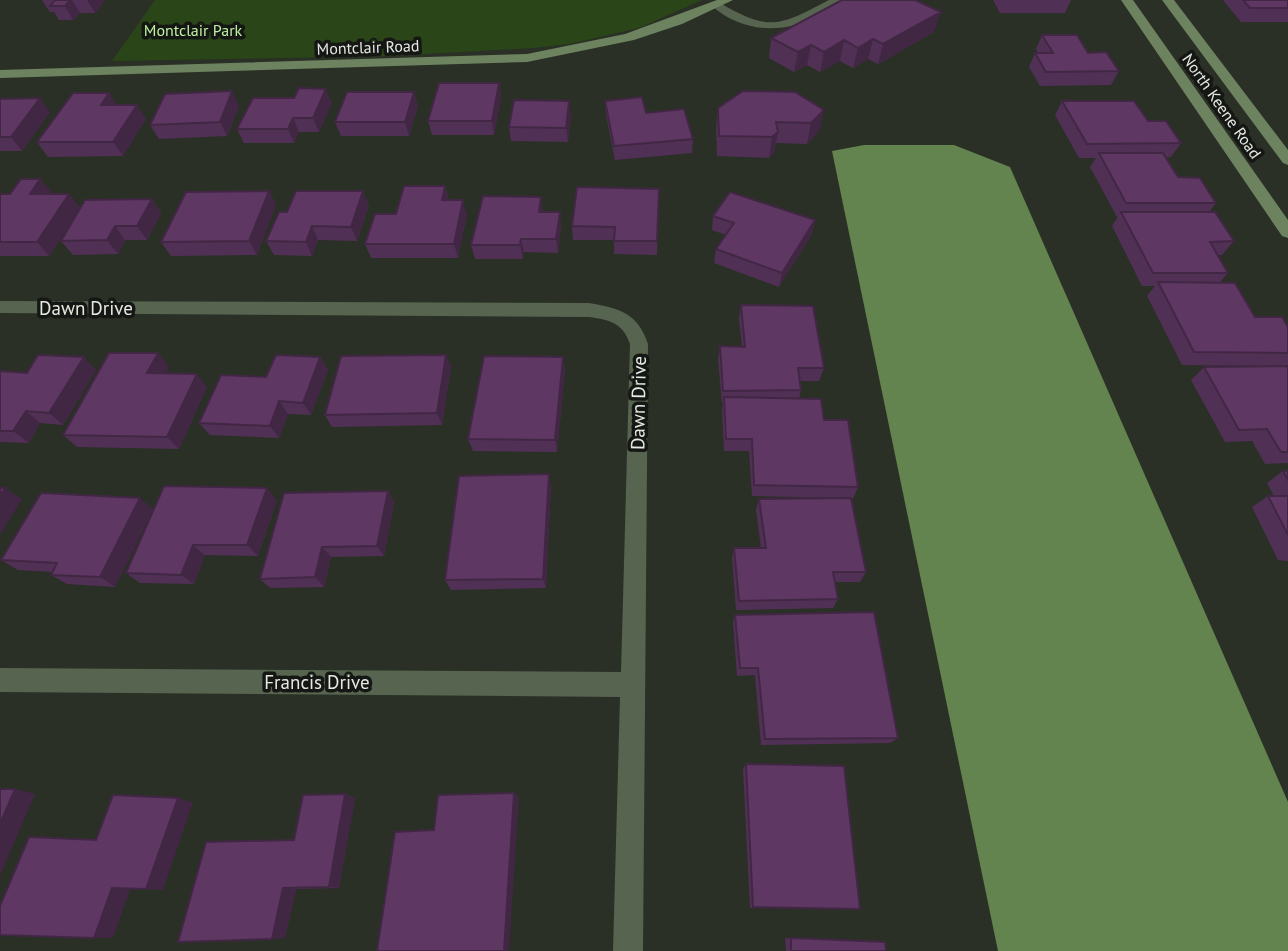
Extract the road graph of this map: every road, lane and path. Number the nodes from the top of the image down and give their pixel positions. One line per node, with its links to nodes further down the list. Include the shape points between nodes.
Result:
1 (838, 0): 4 (lane, via 775,28 753,26)
2 (1127, 0): 7 (street, North Keene Road)
3 (1168, 0): 6 (street, North Keene Road)
4 (722, 2): 5 (street, Montclair Road, via 633,38 527,58)
5 (0, 74)
6 (1288, 160)
7 (1288, 232)
8 (0, 307): 10 (street, Dawn Drive, via 589,310 625,318 636,328 639,344)
9 (0, 680): 10 (street, Francis Drive)
10 (633, 685): 11 (street, Dawn Drive)
11 (628, 951)

